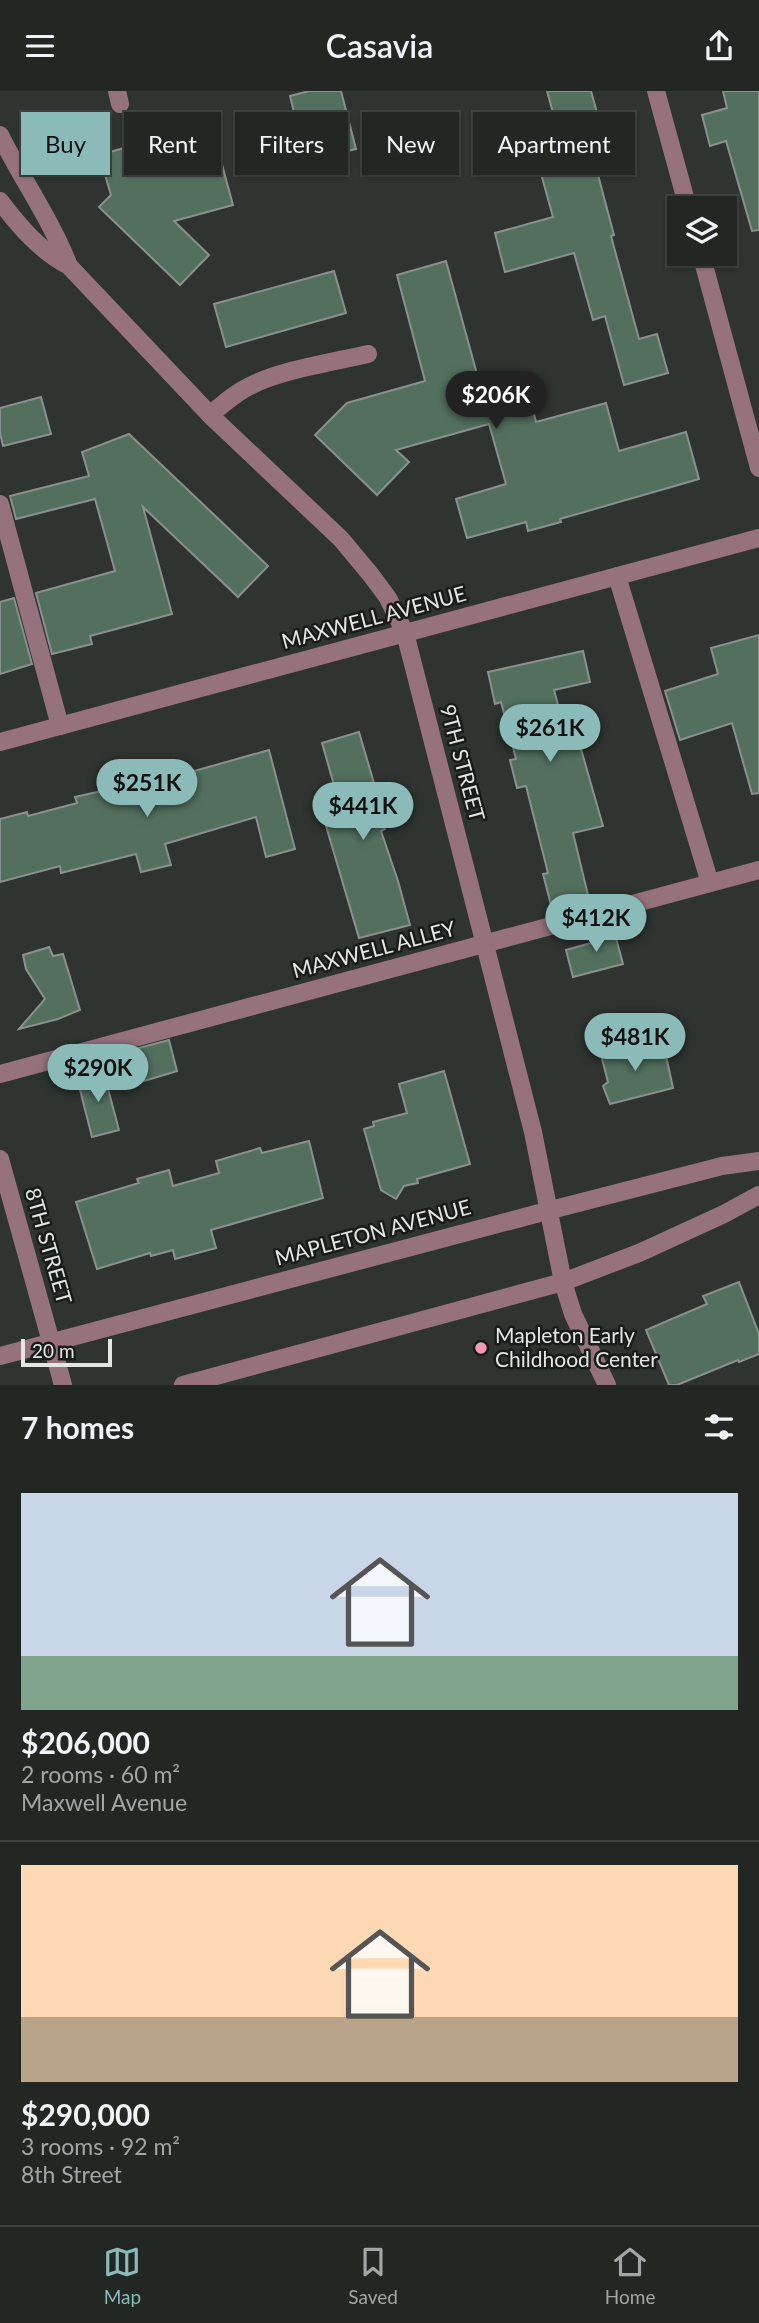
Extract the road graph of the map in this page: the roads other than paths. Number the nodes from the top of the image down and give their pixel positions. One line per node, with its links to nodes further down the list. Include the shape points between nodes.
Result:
1 (656, 91): 3 (street)
2 (0, 135): 5 (street, 9TH STREET, via 58,238)
3 (685, 196)
4 (0, 201): 5 (street, 9TH STREET, via 51,257)
5 (68, 266): 8 (street, 9TH STREET)
6 (704, 266): 9 (street)
7 (368, 354): 8 (street, via 252,384)
8 (210, 415): 13 (street, 9TH STREET, via 341,539 388,598)
9 (759, 468)
10 (0, 504): 14 (street)
11 (759, 538): 12 (street, MAXWELL AVENUE)
12 (617, 576): 13 (street, MAXWELL AVENUE); 17 (street)
13 (405, 633): 14 (street, MAXWELL AVENUE); 18 (street, 9TH STREET)
14 (60, 726): 15 (street, MAXWELL AVENUE)
15 (0, 742)
16 (759, 870): 17 (street, MAXWELL ALLEY)
17 (710, 883): 18 (street, MAXWELL ALLEY)
18 (486, 943): 19 (street, MAXWELL ALLEY); 23 (street, 9TH STREET, via 533,1132)
19 (0, 1074)
20 (0, 1159): 25 (street, 8TH STREET)
21 (759, 1161): 23 (street, MAPLETON AVENUE, via 722,1166)
22 (759, 1195): 24 (street, via 639,1253)
23 (547, 1211): 24 (street, 9TH STREET); 25 (street, MAPLETON AVENUE)
24 (563, 1282): 28 (street); 29 (street, 9TH STREET)
25 (52, 1342): 26 (street, MAPLETON AVENUE); 27 (street, 8TH STREET)
26 (0, 1356)
27 (63, 1385)
28 (183, 1385)
29 (607, 1385)

